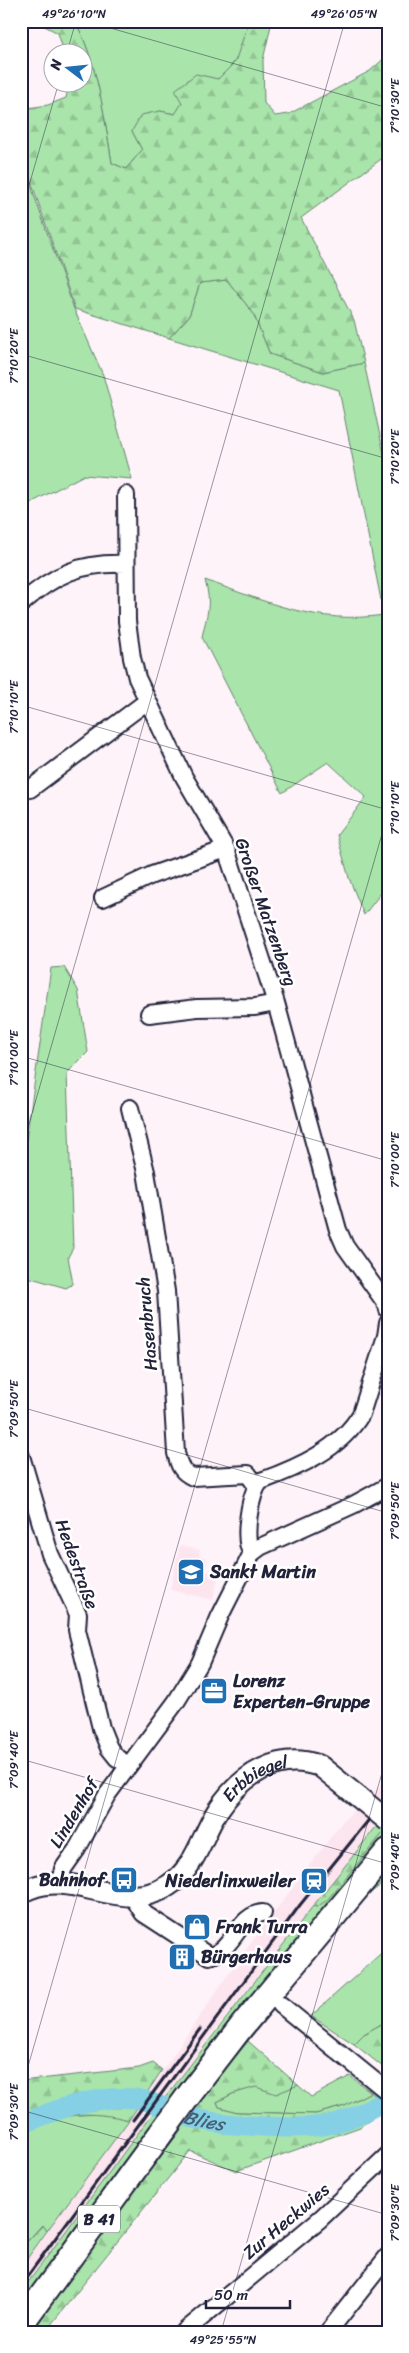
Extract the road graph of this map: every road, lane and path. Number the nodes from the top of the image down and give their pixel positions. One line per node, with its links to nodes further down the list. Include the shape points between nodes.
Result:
1 (126, 495): 2 (street, Großer Matzenberg)
2 (126, 564): 3 (street, via 89,565 65,573); 4 (street, Großer Matzenberg, via 126,621 130,649)
3 (21, 604)
4 (146, 702): 5 (street); 6 (street, Großer Matzenberg)
5 (30, 789)
6 (226, 849): 7 (street, via 152,875); 8 (street, Großer Matzenberg)
7 (103, 898)
8 (276, 1003): 9 (street); 11 (street, Großer Matzenberg, via 338,1230 345,1246)
9 (149, 1014)
10 (130, 1108): 14 (street, Hasenbruch, via 146,1172 166,1291 179,1466 185,1474 193,1477)
11 (388, 1310)
12 (388, 1323): 14 (street, via 356,1423 302,1464)
13 (22, 1465): 17 (street, Hedestraße, via 50,1554 78,1614 77,1630 101,1728 109,1748)
14 (252, 1480): 16 (street, via 247,1537)
15 (388, 1486): 16 (street)
16 (252, 1553): 17 (street, Lindenhof, via 200,1663 176,1702)
17 (128, 1764): 20 (street, Lindenhof, via 63,1868)
18 (388, 1820): 22 (main road, Erbbiegel, bridge, via 320,1766 289,1760 264,1767 247,1778 229,1797 178,1878 148,1895)
19 (388, 1851): 28 (highway, B 41, via 242,2026)
20 (60, 1884): 21 (main road, via 38,1887); 22 (main road)
21 (21, 1894)
22 (133, 1897): 23 (street, via 143,1913 209,1956 226,1946 250,1916)
23 (264, 1913)
24 (281, 2005): 25 (street)
25 (385, 2090)
26 (388, 2155): 29 (street, Zur Heckwies, via 320,2219)
27 (388, 2256): 30 (street)
28 (21, 2324)
29 (184, 2332)
30 (328, 2332)

